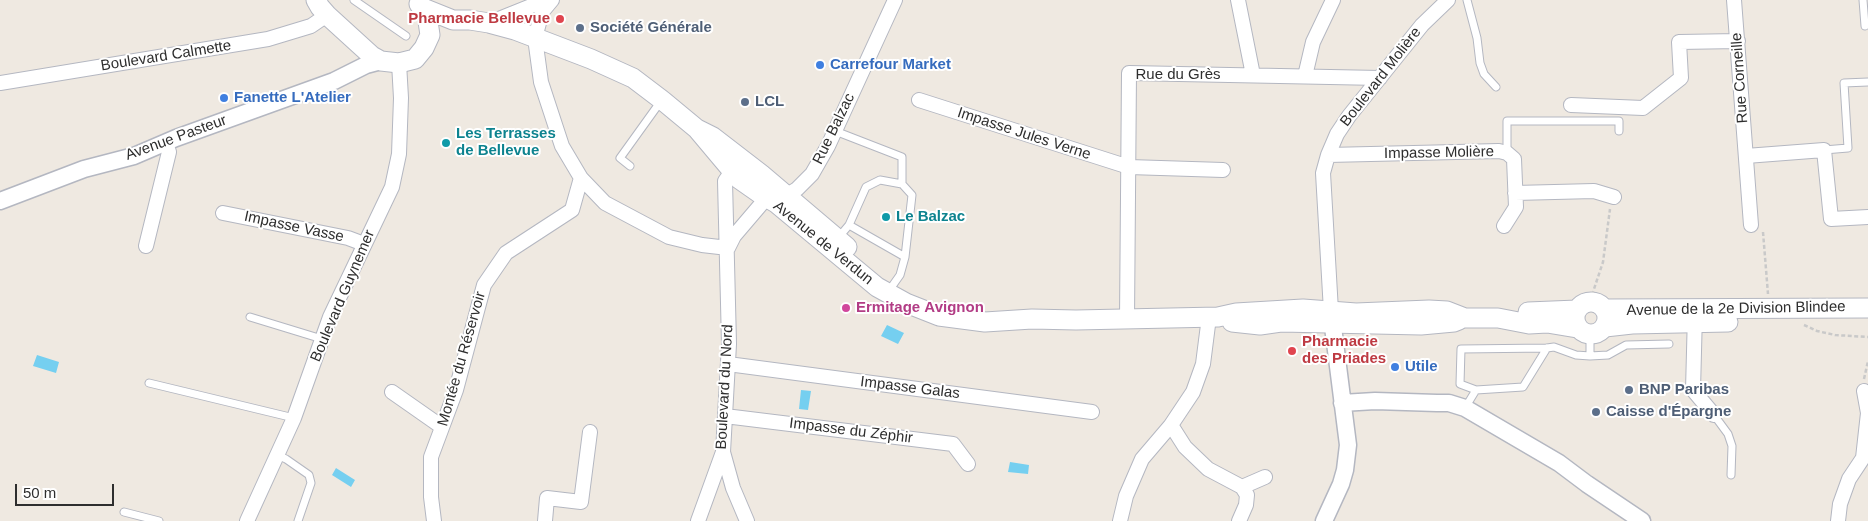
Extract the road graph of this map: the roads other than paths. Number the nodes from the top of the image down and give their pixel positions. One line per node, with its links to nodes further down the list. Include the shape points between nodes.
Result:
1 (316, 0): 13 (main road)
2 (354, 0): 18 (lane)
3 (546, 0): 15 (street)
4 (552, 0): 20 (street, via 542,12)
5 (896, 0): 33 (street, Rue Balzac)
6 (1238, 0): 24 (street)
7 (1334, 0): 25 (street, via 1313,42)
8 (1448, 0): 26 (street, Boulevard Molière, via 1422,25)
9 (1468, 0): 29 (lane, via 1480,63 1484,74)
10 (1734, 0): 21 (street, Rue Corneille)
11 (1863, 0): 16 (lane)
12 (419, 4): 14 (main road, Avenue de Verdun); 17 (main road, Avenue de Verdun, via 430,24)
13 (327, 15): 19 (main road); 28 (street, Boulevard Calmette, via 310,26 268,39)
14 (453, 20): 15 (main road, Avenue de Verdun); 17 (main road)
15 (489, 23): 20 (main road, Avenue de Verdun)
16 (1865, 26)
17 (430, 35): 22 (main road, via 415,59)
18 (406, 36)
19 (354, 38): 22 (main road, via 372,56); 23 (street, via 355,64)
20 (535, 38): 30 (main road, Avenue de Verdun, via 633,78); 44 (street, via 541,82 562,146)
21 (1738, 41): 32 (street, via 1678,42 1681,78 1643,108); 39 (street, Rue Corneille)
22 (390, 62): 23 (street, Avenue Pasteur, via 366,64); 56 (street, Boulevard Guynemer, via 401,98 399,154 392,187)
23 (351, 73): 35 (street, Avenue Pasteur)
24 (1253, 75): 25 (street, Rue du Grès); 41 (street, Rue du Grès, via 1129,73)
25 (1305, 76): 26 (street, Rue du Grès)
26 (1380, 78): 38 (street, Boulevard Molière, via 1349,116)
27 (1868, 82): 36 (lane, via 1844,83 1848,148)
28 (0, 84)
29 (1496, 87)
30 (662, 100): 40 (lane, via 620,158); 42 (main road, Avenue de Verdun)
31 (919, 100): 41 (street, Impasse Jules Verne)
32 (1571, 105)
33 (835, 131): 45 (lane, via 902,157); 47 (street, Rue Balzac, via 812,174)
34 (1619, 131): 37 (lane, via 1619,121 1507,121)
35 (166, 143): 50 (street, Avenue Pasteur, via 134,156 84,169); 57 (street, via 169,152)
36 (1824, 150): 39 (street); 52 (street, via 1831,219)
37 (1507, 153): 38 (street, Impasse Molière); 46 (street, Impasse Molière, via 1514,159)
38 (1328, 155): 65 (street, Boulevard Molière, via 1323,173)
39 (1746, 156): 53 (street, Rue Corneille)
40 (630, 166)
41 (1129, 167): 43 (street, Impasse Jules Verne); 67 (street, Rue du Grès)
42 (741, 168): 47 (main road, Avenue de Verdun); 49 (main road, Avenue de Verdun, via 748,186); 58 (street, Boulevard du Nord, via 725,181)
43 (1223, 170)
44 (582, 178): 58 (street, via 605,203 669,237); 85 (street, Montée du Réservoir, via 572,210 506,253 484,285 456,390)
45 (902, 184): 55 (lane, via 880,180 866,186); 59 (lane, via 912,195)
46 (1515, 193): 48 (street, via 1594,190); 54 (street, Impasse Molière, via 1516,207)
47 (787, 195): 49 (street); 55 (main road, Avenue de Verdun)
48 (1614, 197)
49 (768, 198): 58 (street, via 734,236); 60 (main road, Avenue de Verdun, via 861,274)
50 (0, 201)
51 (223, 213): 56 (street, Impasse Vasse)
52 (1868, 217)
53 (1756, 225)
54 (1504, 226)
55 (844, 232): 59 (lane); 60 (main road, Avenue de Verdun)
56 (364, 244): 69 (street, Boulevard Guynemer)
57 (146, 246)
58 (728, 248): 73 (street, Boulevard du Nord)
59 (905, 257): 60 (lane, via 900,275)
60 (890, 289): 67 (main road, Avenue de Verdun, via 906,303 940,316 986,322)
61 (1868, 308): 63 (main road, Avenue de la 2e Division Blindee)
62 (250, 316): 69 (lane)
63 (1695, 316): 66 (main road, Avenue de la 2e Division Blindee, via 1628,324); 68 (main road, Avenue de la 2e Division Blindee); 81 (street, via 1693,390)
64 (1213, 317): 65 (main road, Avenue de Verdun, via 1260,325); 67 (main road, Avenue de Verdun); 84 (street, via 1193,392)
65 (1332, 317): 66 (main road, Avenue de la 2e Division Blindee, via 1429,310 1447,311 1465,318 1498,318 1527,312); 78 (street)
66 (1591, 318): 72 (lane)
67 (1127, 319)
68 (1868, 321)
69 (322, 340): 83 (street, Boulevard Guynemer)
70 (1669, 344): 72 (lane, via 1626,345 1608,355)
71 (1547, 348): 72 (lane); 75 (lane, via 1523,387); 75 (lane, via 1461,349 1460,384)
72 (1590, 356)
73 (728, 364): 80 (street, Impasse Galas); 82 (street, Boulevard du Nord)
74 (149, 382): 83 (lane)
75 (1476, 390): 79 (lane)
76 (1864, 391): 105 (street, via 1868,413 1863,458 1848,479)
77 (392, 392): 85 (street)
78 (1342, 403): 79 (street, via 1438,402); 103 (street, via 1348,455 1341,484)
79 (1465, 408): 104 (street, via 1559,463)
80 (1092, 412)
81 (1714, 414): 90 (lane, via 1732,446)
82 (725, 416): 87 (street, Boulevard du Nord); 89 (street, Impasse du Zéphir, via 953,444)
83 (294, 418): 88 (street, Boulevard Guynemer)
84 (1170, 426): 92 (street, via 1208,469); 101 (street, via 1142,459 1126,496)
85 (442, 427): 97 (street, Montée du Réservoir, via 431,457)
86 (590, 432): 98 (street, via 581,502 547,498)
87 (723, 452): 99 (street, Boulevard du Nord); 100 (street)
88 (276, 455): 95 (street, Boulevard Guynemer); 96 (lane, via 309,475 311,483)
89 (968, 464)
90 (1731, 475)
91 (1265, 477): 92 (street)
92 (1242, 486): 102 (street, via 1247,495)
93 (124, 512): 94 (lane)
94 (159, 521)
95 (247, 521)
96 (298, 521)
97 (434, 521)
98 (545, 521)
99 (698, 521)
100 (747, 521)
101 (1120, 521)
102 (1239, 521)
103 (1324, 521)
104 (1642, 521)
105 (1838, 521)

